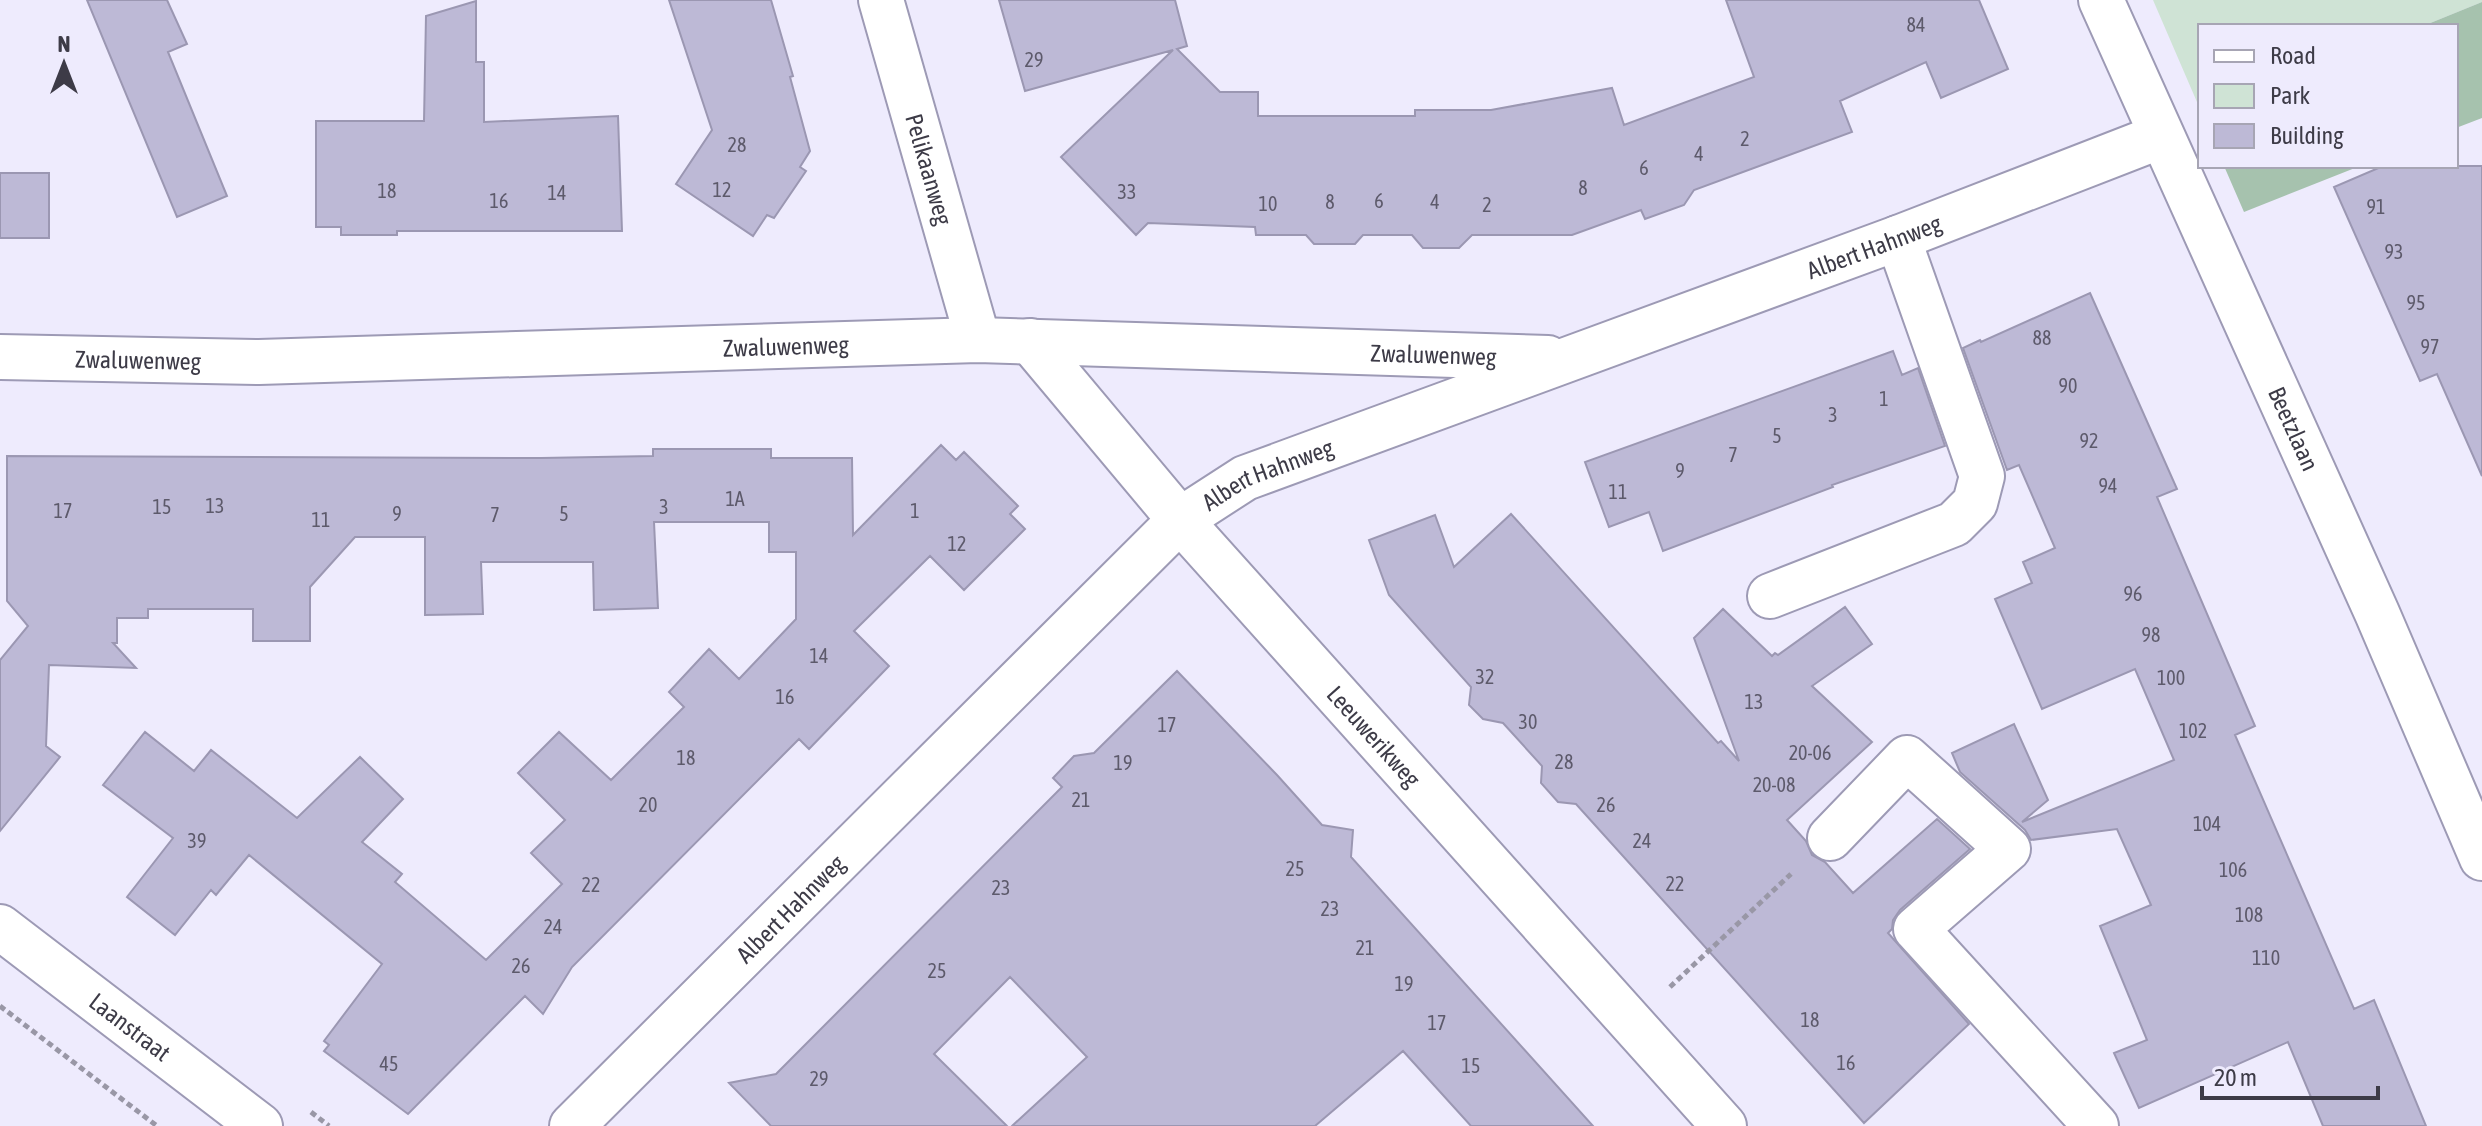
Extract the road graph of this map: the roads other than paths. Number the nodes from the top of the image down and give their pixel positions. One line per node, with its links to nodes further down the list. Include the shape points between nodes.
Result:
1 (881, 0): 5 (street, Pelikaanweg)
2 (2101, 0): 3 (street, Beetzlaan)
3 (2161, 136): 4 (street, Albert Hahnweg); 12 (street, Beetzlaan)
4 (1898, 238): 8 (street, Albert Hahnweg); 10 (street, via 1982,476 1975,503 1954,524)
5 (978, 340): 6 (street, Zwaluwenweg); 7 (street, Zwaluwenweg, via 259,362)
6 (1030, 341): 8 (street, Zwaluwenweg); 9 (street, Leeuwerikweg)
7 (0, 357)
8 (1570, 359): 9 (street, Albert Hahnweg, via 1245,478)
9 (1180, 520): 15 (street, Albert Hahnweg); 16 (street, Leeuwerikweg)
10 (1770, 596)
11 (1830, 838): 17 (street, via 1907,758 2008,849 1916,929)
12 (2482, 858)
13 (0, 927): 14 (street, Laanstraat)
14 (260, 1126)
15 (572, 1126)
16 (1724, 1126)
17 (2096, 1126)

